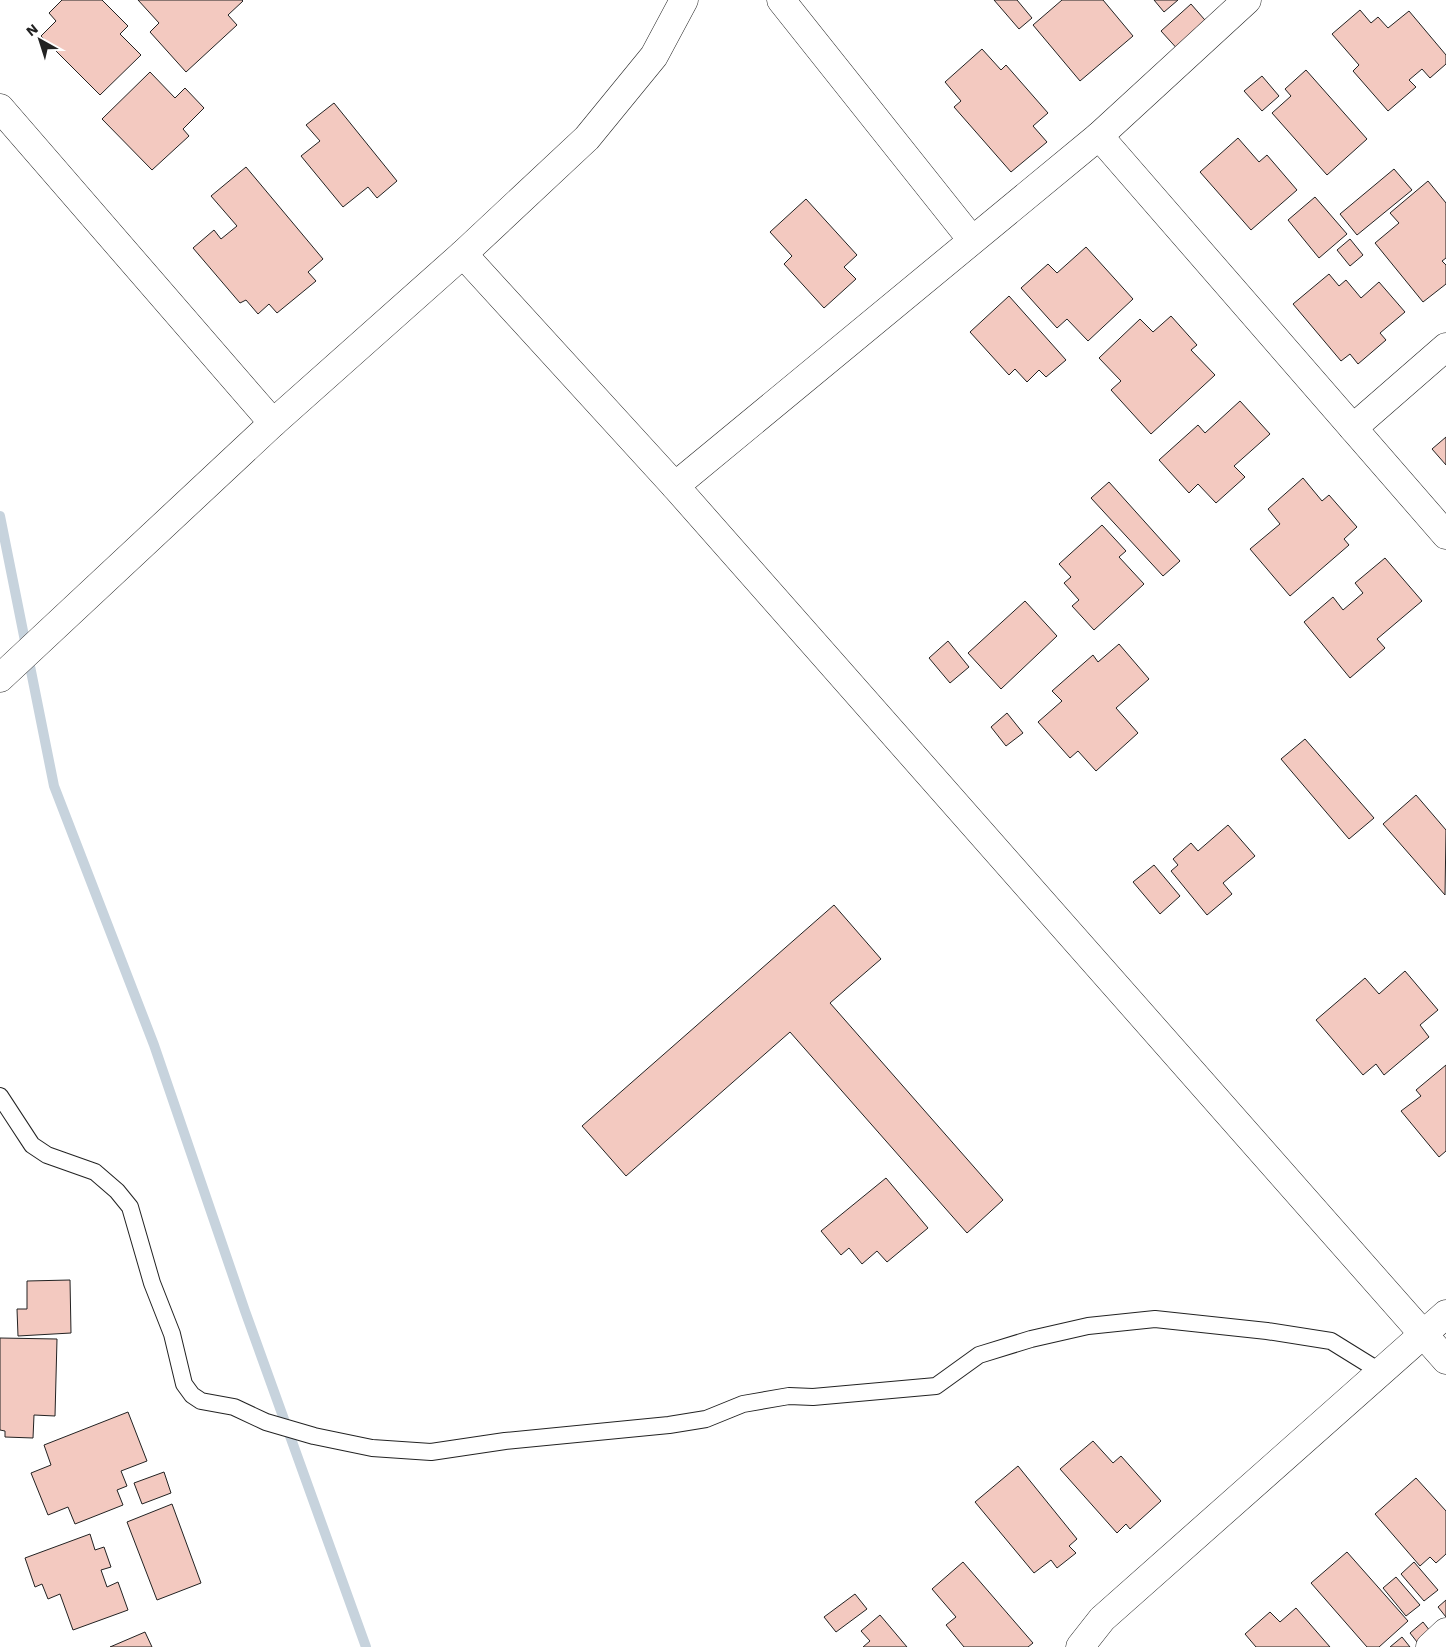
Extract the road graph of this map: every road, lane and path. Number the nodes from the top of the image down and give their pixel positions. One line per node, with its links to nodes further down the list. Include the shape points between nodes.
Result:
1 (684, 0): 7 (street, via 654,56 587,138)
2 (781, 0): 6 (street)
3 (1247, 0): 5 (street)
4 (0, 108): 9 (street)
5 (1099, 136): 6 (street); 10 (street)
6 (972, 240): 11 (street)
7 (463, 254): 9 (street); 11 (street)
8 (1446, 347): 10 (street)
9 (273, 423): 13 (street)
10 (1354, 428): 12 (street)
11 (675, 486): 16 (street)
12 (1446, 535)
13 (4, 674)
14 (0, 1096): 18 (lane, via 32,1145 47,1155 95,1172 118,1191 130,1207 152,1282 172,1334 184,1384 192,1395 201,1401 234,1407 266,1422 372,1448 431,1452 669,1425 706,1419 743,1404 789,1396 813,1397 936,1386 979,1355 1088,1326 1155,1318 1331,1342)
15 (1446, 1314): 16 (street)
16 (1423, 1334): 17 (street); 18 (street)
17 (1446, 1360)
18 (1381, 1372): 20 (street, via 1102,1619)
19 (1446, 1632): 21 (street)
20 (1080, 1647)
21 (1430, 1647)

